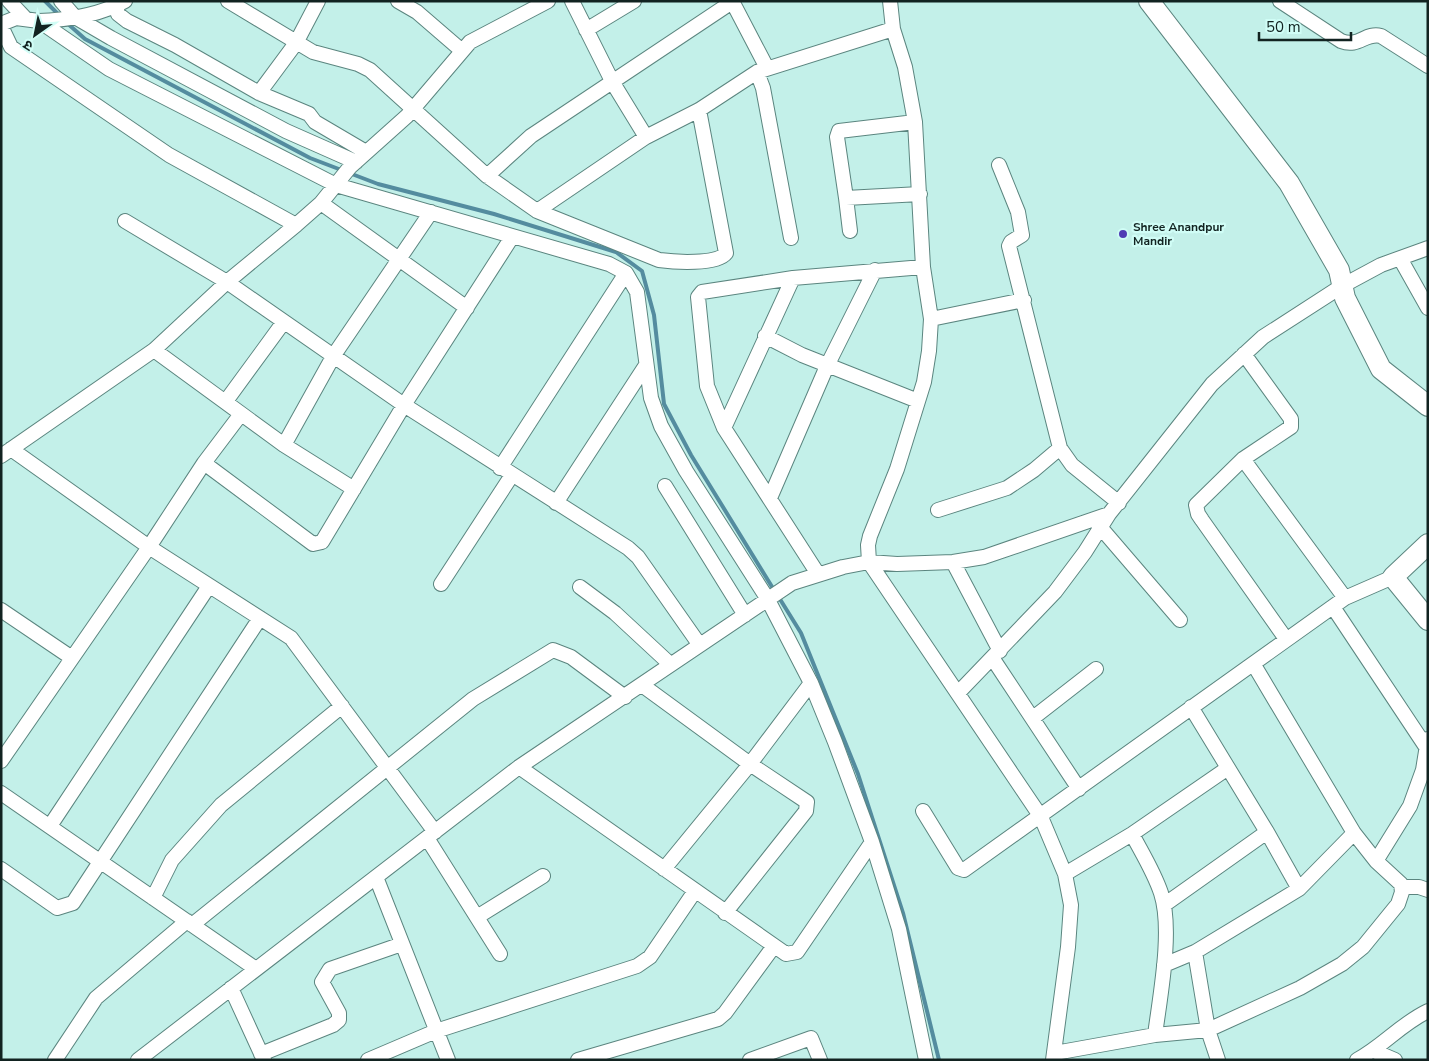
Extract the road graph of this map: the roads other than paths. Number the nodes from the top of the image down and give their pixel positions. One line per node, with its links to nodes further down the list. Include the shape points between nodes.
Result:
1 (61, 1): 14 (street)
2 (228, 1): 19 (street)
3 (318, 1): 19 (street)
4 (548, 1): 20 (street, via 478,37)
5 (572, 1): 18 (street)
6 (634, 1): 18 (street)
7 (890, 1): 17 (street)
8 (1280, 1): 21 (street, via 1341,41 1351,44 1374,34 1381,36)
9 (405, 2): 20 (street)
10 (732, 2): 22 (street); 23 (street)
11 (13, 3): 15 (street)
12 (1151, 3): 52 (street, via 1289,183 1339,270)
13 (121, 4): 14 (street); 24 (street, via 122,18)
14 (72, 17): 15 (street); 30 (street)
15 (32, 20): 16 (street, via 16,18); 33 (street, via 109,69)
16 (1, 25): 40 (street, via 8,44 15,50 155,146)
17 (893, 29): 22 (street); 27 (street, via 905,66)
18 (586, 30): 23 (street)
19 (296, 42): 24 (street); 25 (street, via 321,55 370,70)
20 (461, 50): 25 (street)
21 (1428, 66)
22 (762, 70): 26 (street); 43 (street)
23 (613, 83): 28 (street); 32 (street, via 531,136)
24 (259, 94): 29 (street, via 309,114 315,122)
25 (413, 109): 29 (street); 32 (street)
26 (699, 110): 28 (street); 37 (street, via 726,248 720,259 659,260)
27 (916, 122): 34 (street); 35 (street, via 839,131 837,138)
28 (646, 138): 37 (street)
29 (366, 152): 30 (street)
30 (353, 164): 33 (street)
31 (999, 165): 53 (street, via 1021,229 1021,237 1010,242 1010,246)
32 (487, 176): 37 (street)
33 (338, 182): 36 (street); 38 (street)
34 (920, 194): 35 (street); 47 (street)
35 (846, 198): 41 (street)
36 (320, 203): 40 (street); 45 (street)
37 (537, 211)
38 (431, 212): 42 (street); 45 (street)
39 (125, 221): 51 (street)
40 (296, 225): 51 (street)
41 (850, 232)
42 (512, 237): 49 (street, via 610,264); 54 (street)
43 (791, 238)
44 (1428, 248): 46 (street)
45 (398, 260): 54 (street); 61 (street)
46 (1400, 260): 52 (street); 55 (street)
47 (924, 267): 48 (street); 56 (street)
48 (875, 270): 50 (street); 63 (street)
49 (626, 273): 62 (street, via 637,292); 75 (street)
50 (793, 278): 58 (street); 69 (street, via 702,292 698,297 707,386)
51 (227, 282): 57 (street); 59 (street)
52 (1342, 286): 60 (street, via 1263,337); 67 (street, via 1381,369)
53 (1024, 300): 56 (street); 71 (street)
54 (467, 308): 66 (street)
55 (1428, 308)
56 (930, 319): 65 (street, via 929,351)
57 (283, 323): 61 (street); 64 (street)
58 (764, 336): 63 (street); 69 (street)
59 (154, 350): 64 (street); 72 (street)
60 (1244, 354): 73 (street, via 1292,423 1288,430); 80 (street, via 1199,399)
61 (334, 355): 66 (street); 70 (street)
62 (646, 365): 79 (street); 93 (street, via 651,398 668,442)
63 (827, 366): 65 (street); 78 (street)
64 (226, 401): 68 (street)
65 (918, 401): 86 (street, via 897,469 870,536)
66 (404, 405): 75 (street); 77 (street)
67 (1428, 406)
68 (240, 414): 70 (street); 74 (street)
69 (724, 428): 78 (street)
70 (284, 445): 77 (street)
71 (1060, 448): 80 (street, via 1072,465); 81 (street, via 1007,488)
72 (6, 453): 85 (street)
73 (1243, 459): 94 (street); 101 (street, via 1196,505 1196,509)
74 (204, 463): 77 (street, via 313,544 322,542); 85 (street)
75 (506, 471): 79 (street); 90 (street)
76 (665, 486): 97 (street)
77 (354, 489)
78 (770, 498): 88 (street)
79 (556, 503): 102 (street, via 638,557)
80 (1119, 503): 82 (street)
81 (938, 510)
82 (1109, 514): 83 (street); 87 (street, via 1000,552)
83 (1101, 528): 99 (street); 103 (street, via 1055,592)
84 (1428, 544): 89 (street)
85 (149, 547): 91 (street); 104 (street)
86 (869, 562): 87 (street); 88 (street); 110 (street)
87 (953, 562): 103 (street)
88 (818, 574): 93 (street, via 792,583)
89 (1393, 577): 94 (street); 100 (street)
90 (441, 584)
91 (210, 586): 98 (street); 125 (street)
92 (580, 588): 105 (street, via 615,613)
93 (770, 596): 97 (street); 108 (street)
94 (1345, 598): 95 (street)
95 (1333, 607): 101 (street); 115 (street)
96 (3, 615): 104 (street)
97 (745, 615): 102 (street)
98 (260, 618): 112 (street, via 291,638); 131 (street)
99 (1180, 620)
100 (1428, 620)
101 (1286, 639): 106 (street)
102 (699, 644): 105 (street)
103 (996, 655): 110 (street); 114 (street)
104 (72, 658): 116 (street)
105 (670, 664): 109 (street)
106 (1254, 665): 113 (street); 127 (street)
107 (1096, 669): 114 (street)
108 (811, 682): 117 (street); 130 (street)
109 (642, 686): 111 (street); 117 (street)
110 (958, 692): 124 (street)
111 (625, 697): 118 (street); 119 (street, via 571,657 553,650 472,699)
112 (342, 706): 119 (street); 142 (street, via 222,805 172,860)
113 (1191, 707): 120 (street); 121 (street)
114 (1033, 718): 121 (street)
115 (1427, 743): 132 (street, via 1410,806)
116 (1, 761)
117 (750, 764): 134 (street); 144 (street, via 803,799 807,808)
118 (519, 766): 129 (street); 134 (street)
119 (388, 768): 129 (street); 146 (street)
120 (1228, 768): 126 (street); 128 (street)
121 (1079, 788): 124 (street)
122 (1, 793): 125 (street)
123 (923, 811): 124 (street, via 958,868 963,870)
124 (1041, 817): 135 (street)
125 (50, 826): 131 (street)
126 (1267, 832): 140 (street); 143 (street)
127 (1354, 833): 132 (street); 140 (street)
128 (1132, 834): 135 (street); 143 (street, via 1153,873)
129 (431, 835): 137 (street); 145 (street)
130 (872, 842): 148 (street, via 797,952 786,954); 169 (street, via 899,929)
131 (100, 861): 133 (street, via 73,903 57,908); 142 (street)
132 (1376, 861): 138 (street)
133 (1, 868)
134 (664, 869): 141 (street)
135 (1065, 874): 159 (street, via 1070,905 1067,955)
136 (543, 876): 145 (street)
137 (376, 877): 147 (street); 152 (street)
138 (1402, 887): 139 (street); 155 (street, via 1402,897 1378,931 1342,964 1300,988)
139 (1427, 888)
140 (1299, 889): 149 (street)
141 (695, 892): 144 (street); 156 (street, via 650,957 637,966)
142 (153, 898): 146 (street)
143 (1164, 905): 151 (street)
144 (725, 913): 148 (street)
145 (477, 917): 150 (street)
146 (189, 923): 152 (street); 162 (street, via 96,998)
147 (402, 944): 156 (street); 160 (street, via 330,969 322,982 339,1013 339,1020)
148 (774, 946): 166 (street, via 718,1020)
149 (1195, 952): 151 (street); 155 (street)
150 (500, 954)
151 (1164, 965): 157 (street)
152 (256, 969): 153 (street)
153 (232, 988): 160 (street); 163 (street)
154 (1428, 1011): 158 (street)
155 (1208, 1030): 157 (street); 170 (street)
156 (436, 1031): 164 (street); 165 (street)
157 (1155, 1035): 159 (street)
158 (1374, 1051): 161 (street); 171 (street)
159 (1054, 1056)
160 (263, 1057)
161 (1393, 1059)
162 (55, 1060)
163 (138, 1060)
164 (368, 1060)
165 (448, 1060)
166 (578, 1060)
167 (750, 1060): 168 (street, via 811,1038)
168 (820, 1060)
169 (926, 1060)
170 (1218, 1060)
171 (1357, 1060)

